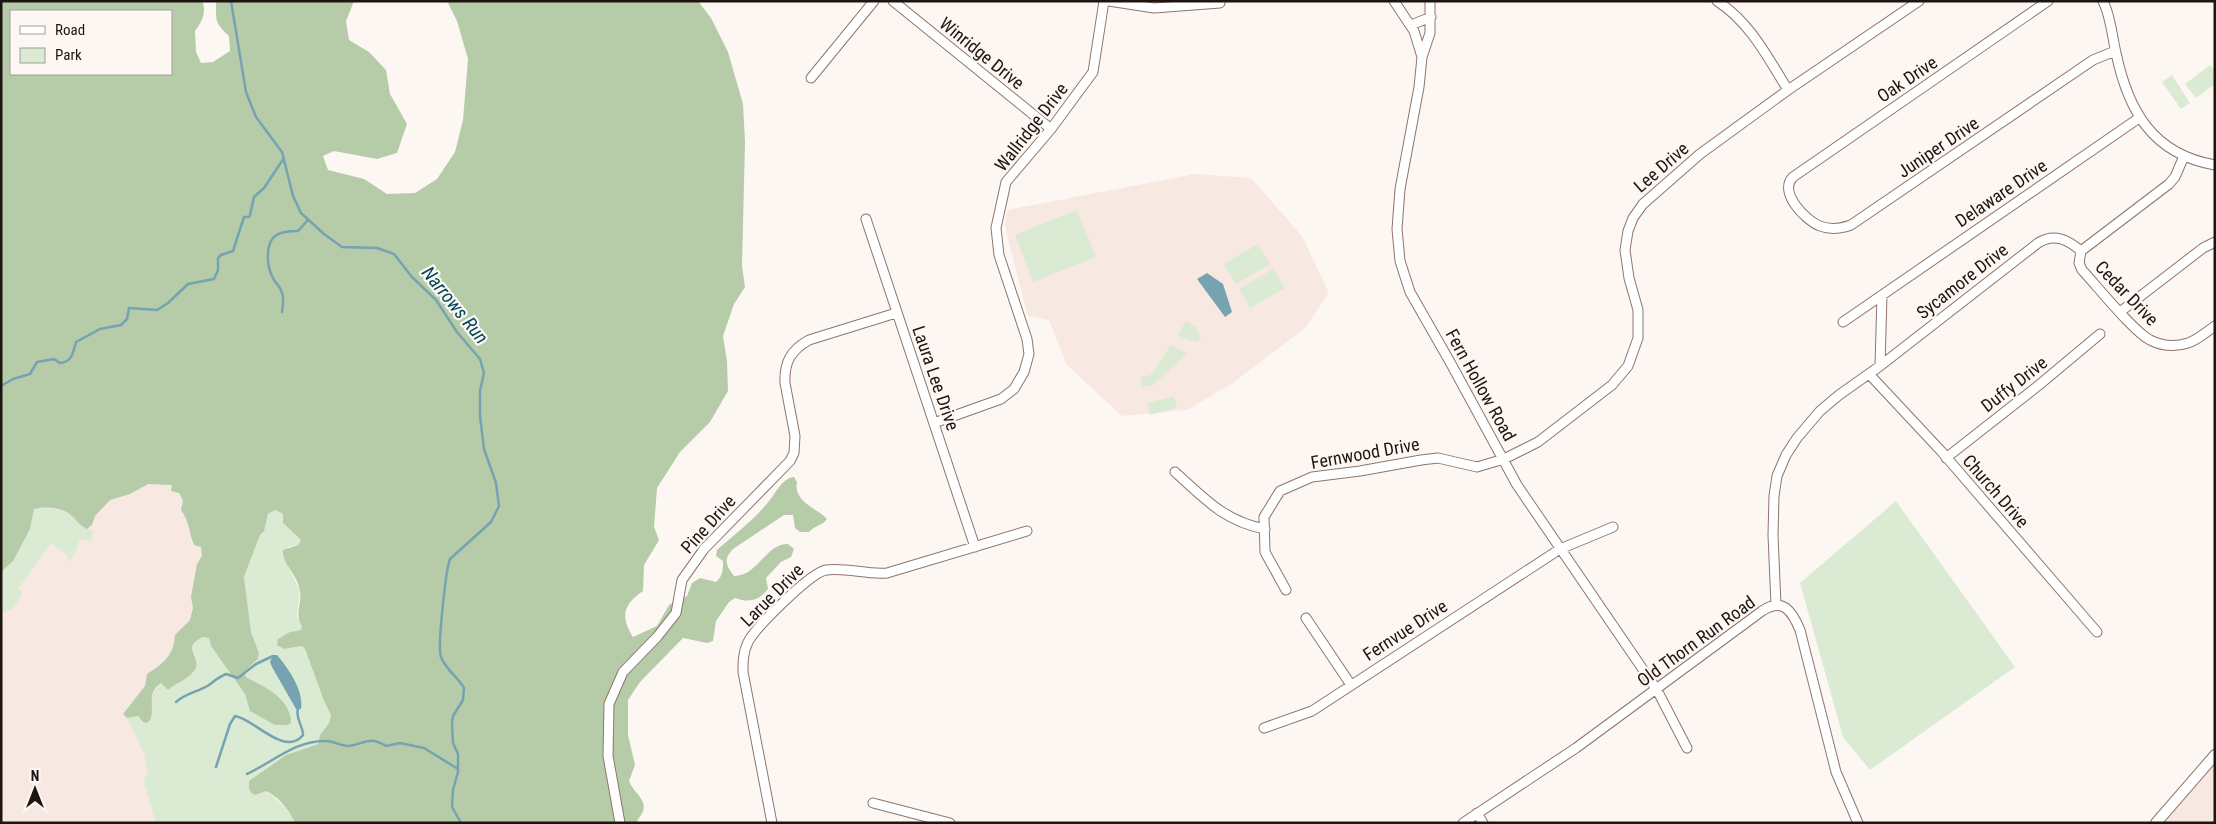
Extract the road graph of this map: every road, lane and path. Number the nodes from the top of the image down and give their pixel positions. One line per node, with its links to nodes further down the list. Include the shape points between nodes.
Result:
1 (874, 1): 16 (street)
2 (893, 1): 19 (street, Winridge Drive)
3 (1104, 1): 19 (street, Wallridge Drive, via 1093,72)
4 (1109, 1): 11 (street, via 1154,8)
5 (1394, 1): 13 (street, Fern Hollow Road)
6 (1430, 1): 12 (street)
7 (1717, 1): 17 (street, via 1731,10 1753,34)
8 (1919, 1): 17 (street, Lee Drive)
9 (2048, 1): 22 (street, Oak Drive, via 1796,174)
10 (2103, 1): 14 (street)
11 (1220, 3)
12 (1431, 16): 13 (street); 15 (street, via 1429,40)
13 (1411, 25): 15 (street, Fern Hollow Road)
14 (2115, 51): 18 (street, via 2124,88); 22 (street, Juniper Drive, via 2093,60 1851,225 1831,228 1812,222 1789,194)
15 (1422, 57): 36 (street, Fern Hollow Road, via 1400,189 1397,229 1400,261 1410,292)
16 (810, 78)
17 (1788, 90): 36 (street, Lee Drive, via 1700,154 1643,204 1633,218 1626,250 1629,278 1638,310 1638,338 1628,366 1612,385 1538,442)
18 (2139, 118): 20 (street, via 2161,141); 26 (street, Delaware Drive)
19 (1051, 129): 34 (street, Wallridge Drive, via 1006,182 996,228 999,255 1027,338 1029,354 1024,372 1014,388 1001,399)
20 (2184, 156): 21 (street); 25 (street, Cedar Drive, via 2169,184)
21 (2215, 165)
22 (1788, 186)
23 (866, 219): 28 (street, Laura Lee Drive)
24 (2215, 242): 27 (street)
25 (2081, 251): 27 (street, Cedar Drive, via 2080,266); 32 (street, Sycamore Drive, via 2062,238 2043,240)
26 (1882, 295): 29 (street, Delaware Drive); 32 (street)
27 (2120, 312): 30 (street, Cedar Drive, via 2146,338 2167,345 2190,342)
28 (896, 313): 34 (street, Laura Lee Drive); 54 (street, Pine Drive, via 809,340 789,357 785,383 796,444 790,461 704,549 682,580 676,614 623,672 609,704 608,756)
29 (1843, 322)
30 (2215, 326)
31 (2100, 334): 35 (street, Duffy Drive)
32 (1880, 366): 33 (street, Sycamore Drive)
33 (1869, 374): 35 (street, Church Drive); 44 (street, Sycamore Drive, via 1833,399 1811,420 1786,455 1777,476 1773,526)
34 (934, 424): 41 (street, Laura Lee Drive)
35 (1946, 458): 46 (street, Church Drive)
36 (1504, 459): 39 (street, Fernwood Drive, via 1476,467 1438,458 1312,477 1280,491 1264,517); 42 (street, Fern Hollow Road, via 1517,485)
37 (1175, 472): 39 (street, via 1220,512 1245,525)
38 (1612, 527): 42 (street, Fernvue Drive)
39 (1265, 530): 43 (street, Fernwood Drive, via 1265,552)
40 (1027, 531): 41 (street, Larue Drive)
41 (975, 547): 55 (street, Larue Drive, via 887,573 821,572 798,589 753,634 745,649 743,672)
42 (1560, 549): 47 (street, Fernvue Drive); 48 (street, Fern Hollow Road)
43 (1286, 590)
44 (1776, 605): 48 (street, Old Thorn Run Road, via 1762,611); 59 (street, Old Thorn Run Road, via 1789,610 1800,630 1836,772)
45 (1306, 618): 47 (street)
46 (2097, 632)
47 (1351, 685): 49 (street, Fernvue Drive, via 1312,711)
48 (1657, 690): 50 (street, Fern Hollow Road); 53 (street, Old Thorn Run Road)
49 (1264, 728)
50 (1687, 748)
51 (2215, 755): 60 (street)
52 (873, 803): 56 (street)
53 (1477, 813): 57 (street, Old Thorn Run Road); 58 (street)
54 (620, 823)
55 (772, 823)
56 (950, 823)
57 (1463, 823)
58 (1483, 823)
59 (1858, 823)
60 (2156, 823)

